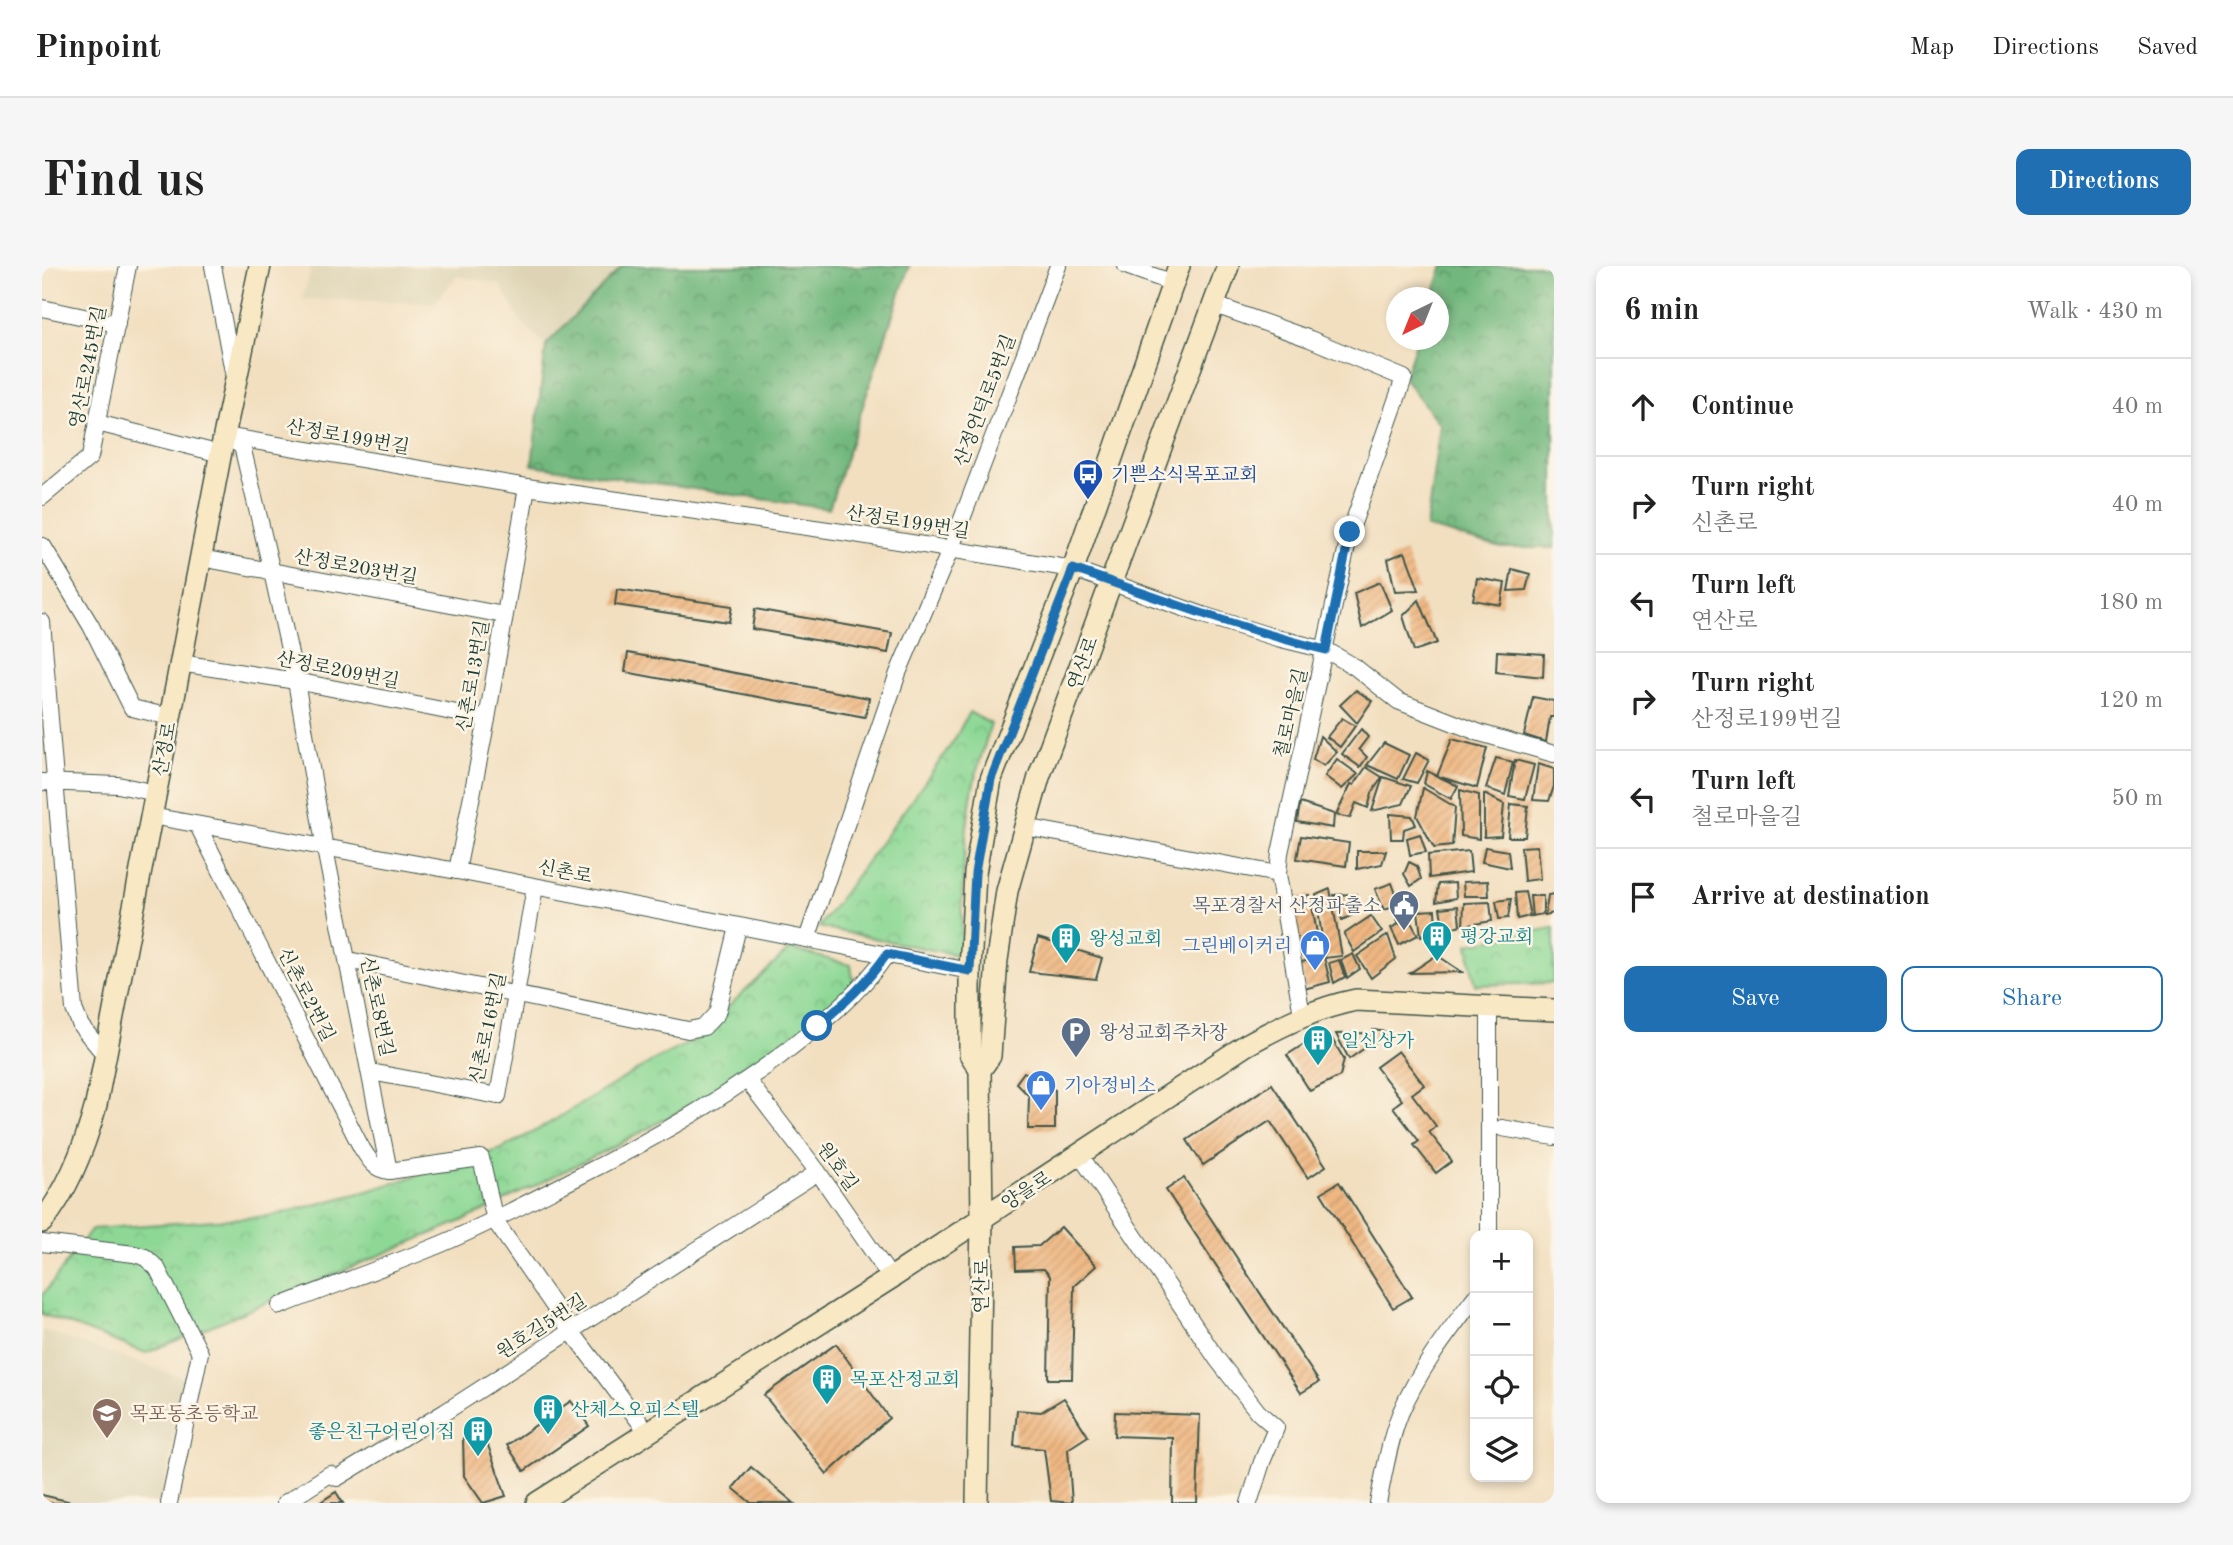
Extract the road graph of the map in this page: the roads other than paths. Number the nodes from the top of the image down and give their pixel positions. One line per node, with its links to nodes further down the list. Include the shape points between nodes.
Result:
1 (128, 266): 10 (street, 영산로245번길)
2 (213, 266): 11 (street)
3 (260, 266): 11 (street, 산정로)
4 (1058, 266): 17 (street, 산정언덕로5번길)
5 (1126, 266): 7 (street)
6 (1228, 266): 8 (street, 연산로)
7 (1176, 275): 19 (street, 연산로)
8 (1215, 305): 21 (street, 연산로); 24 (street, 철로마을길, via 1404,378 1350,532)
9 (42, 308): 10 (street)
10 (117, 324): 12 (street, 영산로245번길)
11 (235, 384): 13 (street, 산정로)
12 (97, 423): 13 (street, 산정로199번길); 15 (street, 영산로245번길, via 90,457)
13 (223, 445): 14 (street, 산정로199번길); 18 (street, 산정로); 20 (street, 신촌로8번길, via 242,446)
14 (527, 487): 17 (street, 산정로199번길); 22 (street, 신촌로13번길)
15 (42, 497)
16 (42, 547): 27 (street, via 91,626 132,708)
17 (951, 548): 19 (street, 산정로199번길); 40 (street, 산정언덕로5번길, via 898,673)
18 (201, 558): 20 (street, 산정로203번길); 25 (street, 산정로)
19 (1073, 569): 21 (street, 산정로199번길); 43 (street, 연산로, via 991,779 975,873)
20 (272, 572): 22 (street, 산정로203번길); 26 (street, 신촌로8번길)
21 (1112, 582): 24 (street, 산정로199번길, via 1203,615); 34 (street, 연산로, via 1039,777)
22 (504, 615): 28 (street, 신촌로13번길)
23 (42, 622): 30 (street)
24 (1326, 650): 29 (street, 산정로199번길, via 1398,701 1480,733); 37 (street, 철로마을길)
25 (180, 663): 26 (street, 산정로209번길); 27 (street, 산정로)
26 (296, 681): 28 (street, 산정로209번길); 35 (street, 신촌로8번길)
27 (170, 717): 31 (street, 산정로)
28 (486, 719): 36 (street, 신촌로13번길)
29 (1554, 754)
30 (49, 782): 31 (street, via 118,785); 48 (street, via 74,1009 80,1026)
31 (156, 793): 32 (street, 산정로)
32 (151, 816): 33 (street, 신촌로); 48 (street, 산정로)
33 (198, 826): 35 (street, 신촌로); 55 (street, 신촌로2번길, via 361,1147 379,1170)
34 (1025, 827): 37 (street); 49 (street, 연산로, via 1007,891 990,1056)
35 (325, 849): 36 (street, 신촌로); 42 (street, 신촌로8번길)
36 (457, 871): 38 (street, 신촌로)
37 (1278, 874): 47 (street, 철로마을길)
38 (535, 887): 39 (street, 신촌로); 44 (street, 신촌로16번길)
39 (737, 927): 40 (street, 신촌로); 44 (street, via 718,1013 704,1027 688,1030)
40 (807, 939): 41 (street, 신촌로)
41 (887, 954): 43 (street, 신촌로); 51 (street, via 855,994)
42 (348, 960): 44 (street); 50 (street, 신촌로8번길)
43 (970, 971): 49 (street, 연산로, via 970,1054)
44 (516, 995): 50 (street, 신촌로16번길, via 498,1096)
45 (1489, 1007): 46 (street, 양을로); 47 (street, 양을로, via 1356,1000); 60 (street)
46 (1554, 1010)
47 (1303, 1015): 54 (street, 양을로, via 1246,1045)
48 (105, 1055): 59 (street, 산정로, via 89,1133)
49 (980, 1070): 57 (street, 연산로)
50 (371, 1072): 55 (street, 신촌로8번길)
51 (748, 1080): 56 (street, 원호길); 58 (street, via 683,1122)
52 (1503, 1128): 53 (street)
53 (1554, 1137)
54 (1080, 1155): 57 (street, 양을로); 71 (street, via 1217,1359 1276,1428)
55 (389, 1171): 58 (street, via 481,1158)
56 (818, 1172): 62 (street, 원호길); 65 (street, 원호길5번길)
57 (982, 1218): 62 (street, 양을로); 70 (street, 연산로)
58 (495, 1220): 64 (street); 65 (street)
59 (42, 1222)
60 (1489, 1230)
61 (42, 1242): 67 (street, via 145,1257 157,1268 200,1353)
62 (891, 1278): 66 (street, 양을로)
63 (1470, 1304): 72 (street, via 1410,1392 1394,1434)
64 (280, 1306)
65 (571, 1331): 66 (street); 68 (street, 원호길5번길, via 347,1472 337,1478 330,1474)
66 (648, 1433): 69 (street, 양을로)
67 (169, 1503)
68 (285, 1503)
69 (537, 1503)
70 (977, 1503)
71 (1249, 1503)
72 (1378, 1503)

